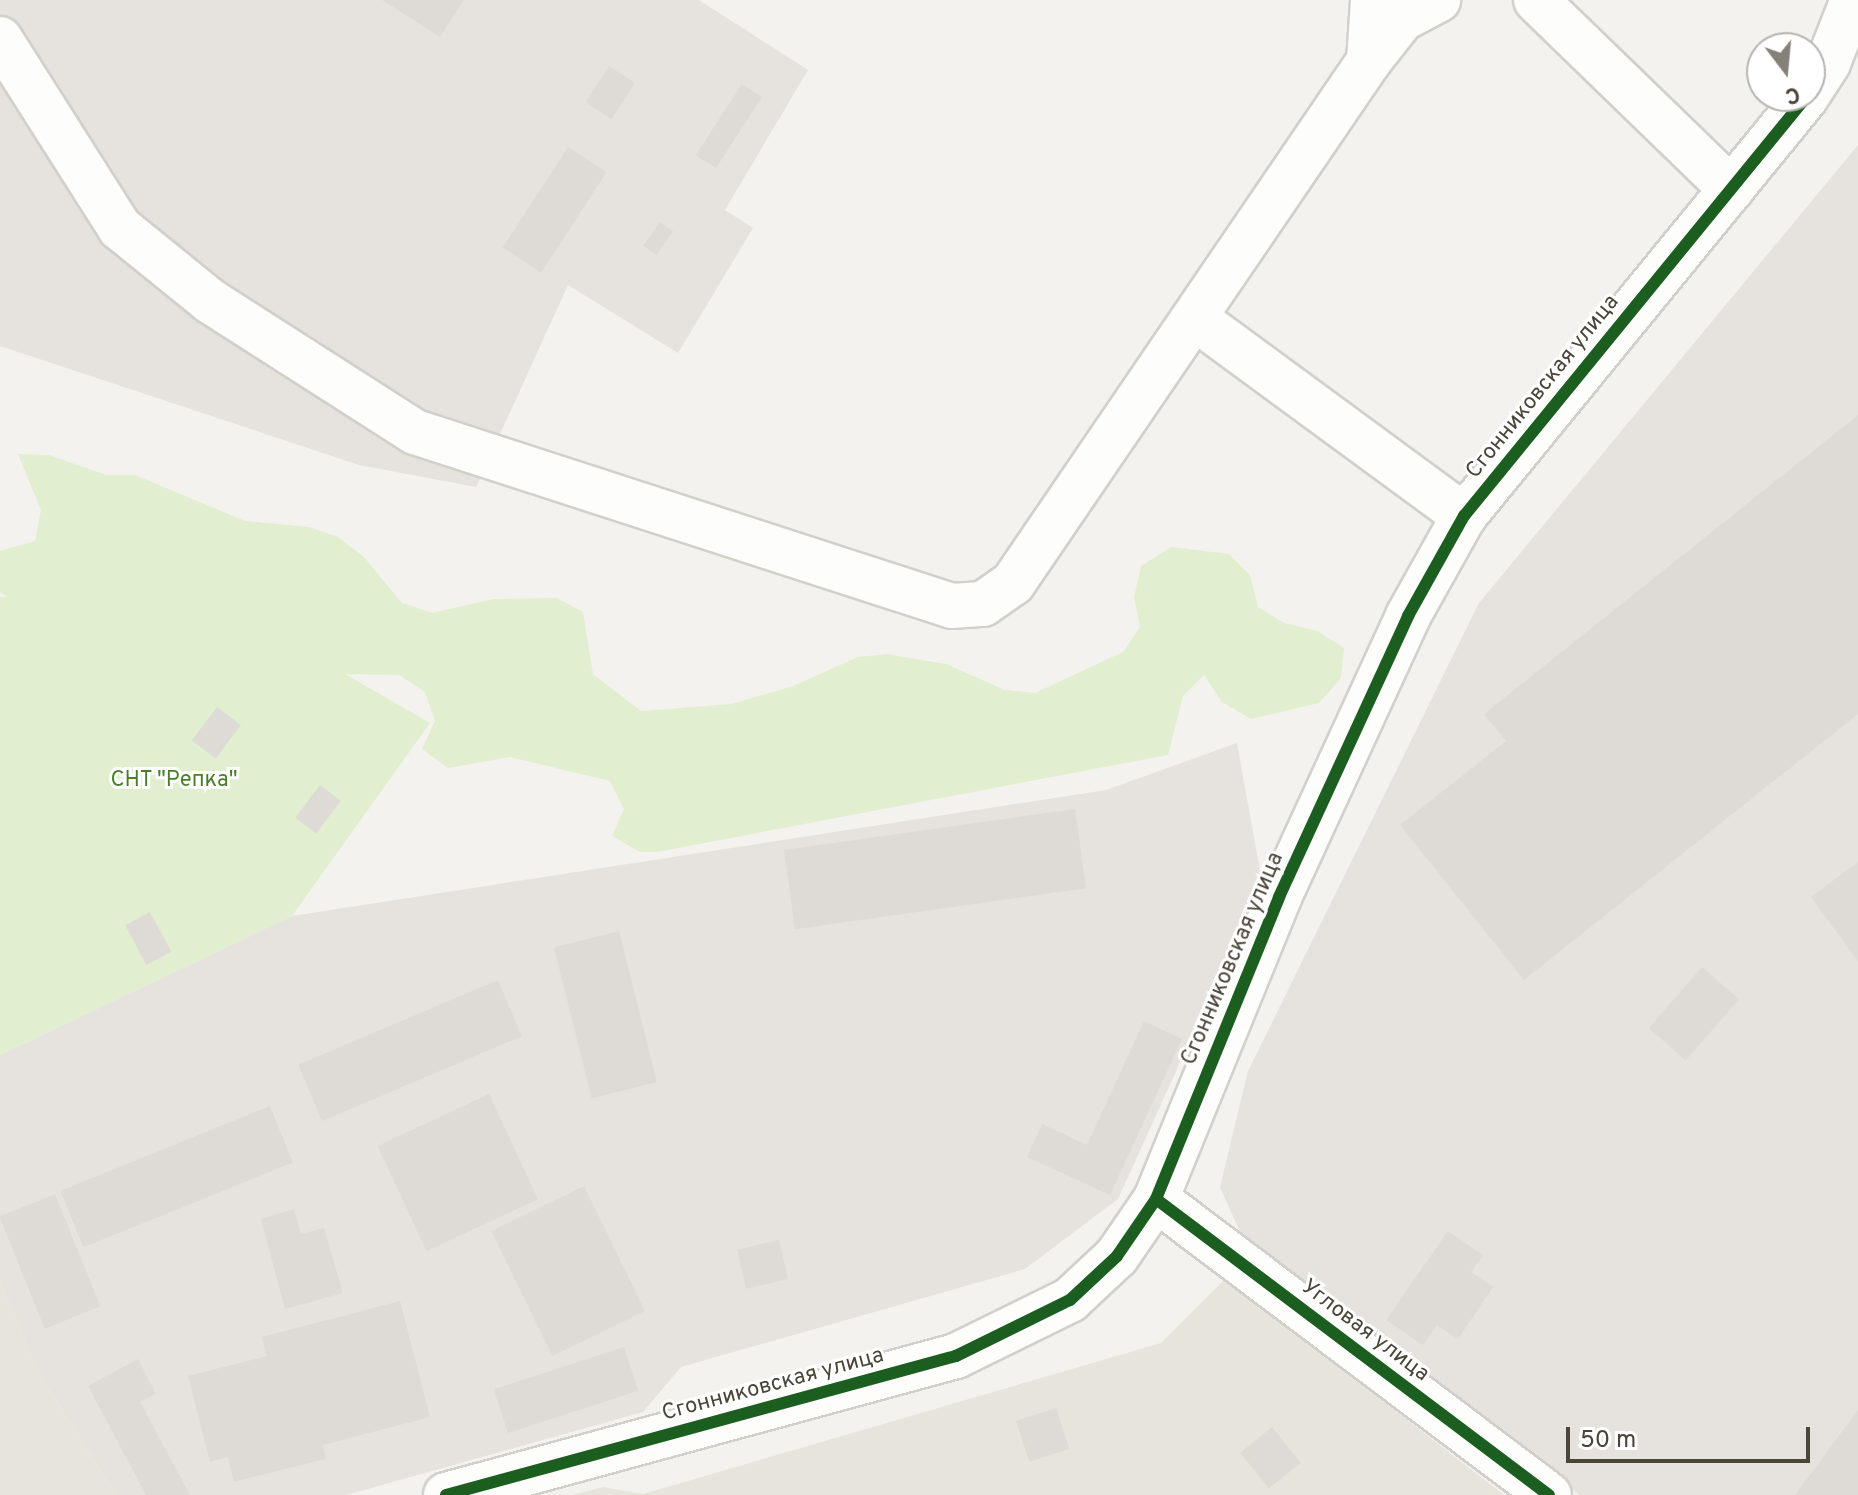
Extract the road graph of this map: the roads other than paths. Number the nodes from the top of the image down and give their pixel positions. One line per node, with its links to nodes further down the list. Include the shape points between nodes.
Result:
1 (1373, 0): 6 (street)
2 (1438, 0): 6 (street, via 1402,19)
3 (1853, 0): 7 (street, Сгонниковская улица)
4 (1535, 1): 11 (street)
5 (0, 39): 12 (street, via 120,228 210,301 415,432 952,606 983,604 1013,583)
6 (1369, 61): 12 (street)
7 (1826, 66)
8 (1858, 79): 9 (street)
9 (1826, 91)
10 (1794, 112): 11 (street, Сгонниковская улица)
11 (1731, 189): 13 (street, Сгонниковская улица)
12 (1196, 319): 13 (street)
13 (1464, 516): 14 (street, Сгонниковская улица, via 1408,616 1279,897)
14 (1156, 1199): 15 (street, Сгонниковская улица, via 1117,1256 1070,1300 956,1356); 16 (street, Угловая улица)
15 (446, 1495)
16 (1549, 1495)

